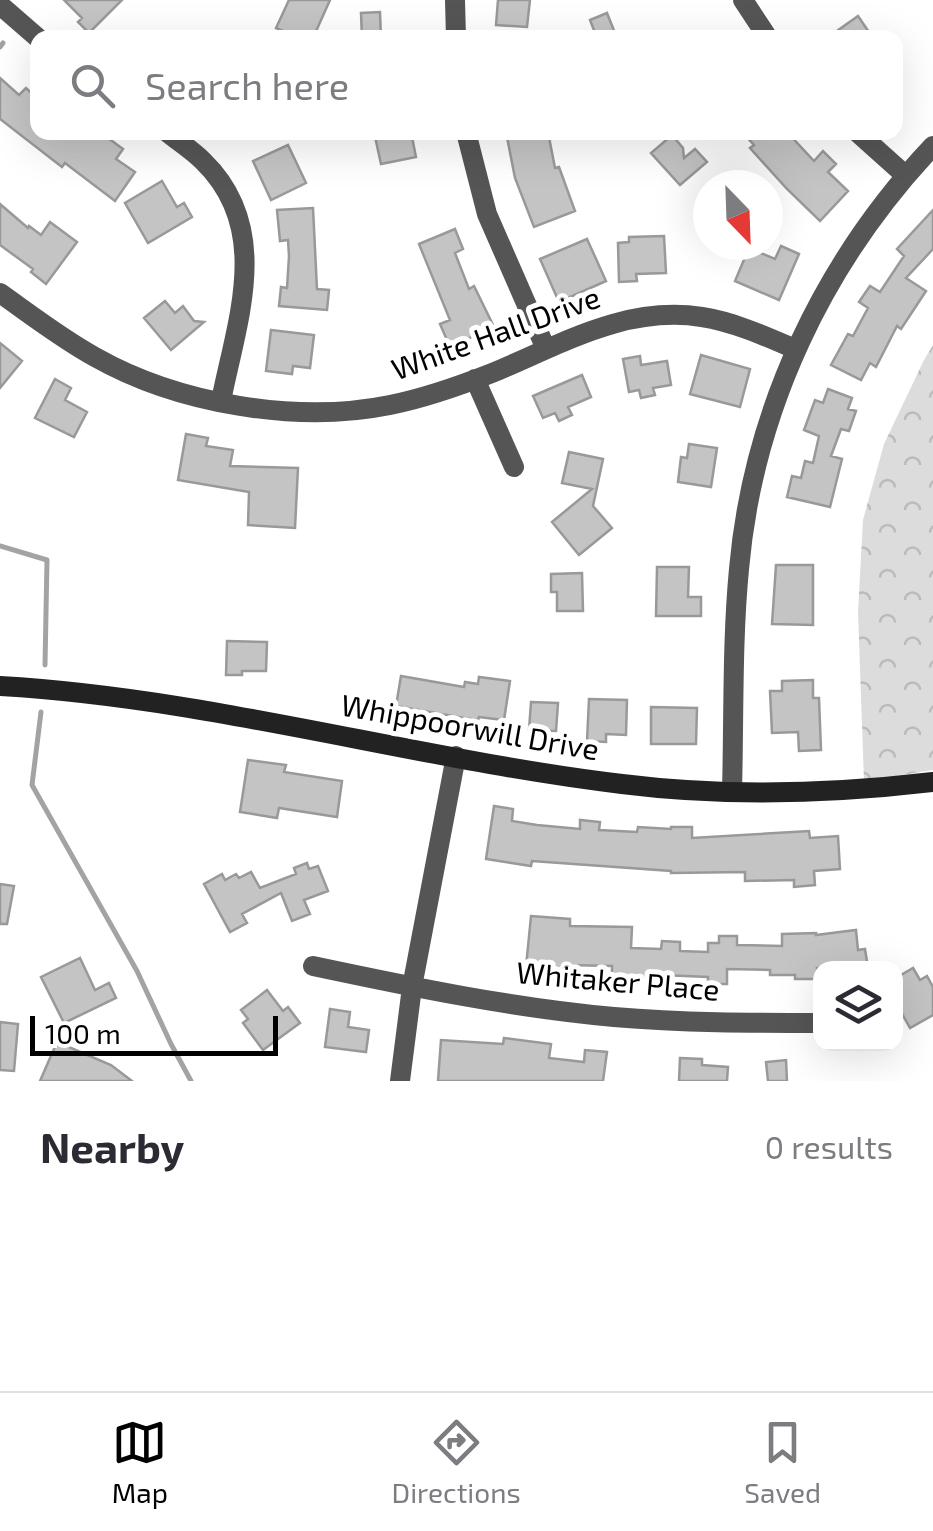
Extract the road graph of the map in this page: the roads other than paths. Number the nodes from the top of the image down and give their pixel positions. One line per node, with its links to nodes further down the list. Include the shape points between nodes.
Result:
1 (455, 0): 4 (street)
2 (743, 0): 5 (street)
3 (0, 5): 6 (street)
4 (456, 30)
5 (763, 30)
6 (30, 31)
7 (177, 140): 16 (street, via 219,180 243,236 245,284)
8 (468, 140): 13 (street, via 487,214)
9 (866, 140): 11 (street)
10 (933, 146): 11 (street)
11 (905, 175): 14 (street, via 846,254)
12 (0, 294): 16 (street, White Hall Drive, via 112,367)
13 (546, 349): 14 (street, White Hall Drive, via 626,319 672,315 728,323); 15 (street, White Hall Drive)
14 (795, 349): 21 (street, via 772,408 742,540)
15 (475, 379): 16 (street, White Hall Drive, via 346,410); 17 (street)
16 (221, 402)
17 (514, 466)
18 (0, 686): 19 (street, Whippoorwill Drive, via 96,694)
19 (456, 756): 21 (street, Whippoorwill Drive, via 625,785); 23 (street)
20 (933, 782): 21 (street, Whippoorwill Drive)
21 (732, 791)
22 (313, 966): 23 (street, Whitaker Place)
23 (412, 987): 24 (street, Whitaker Place, via 614,1017); 25 (street)
24 (813, 1023)
25 (400, 1081)

